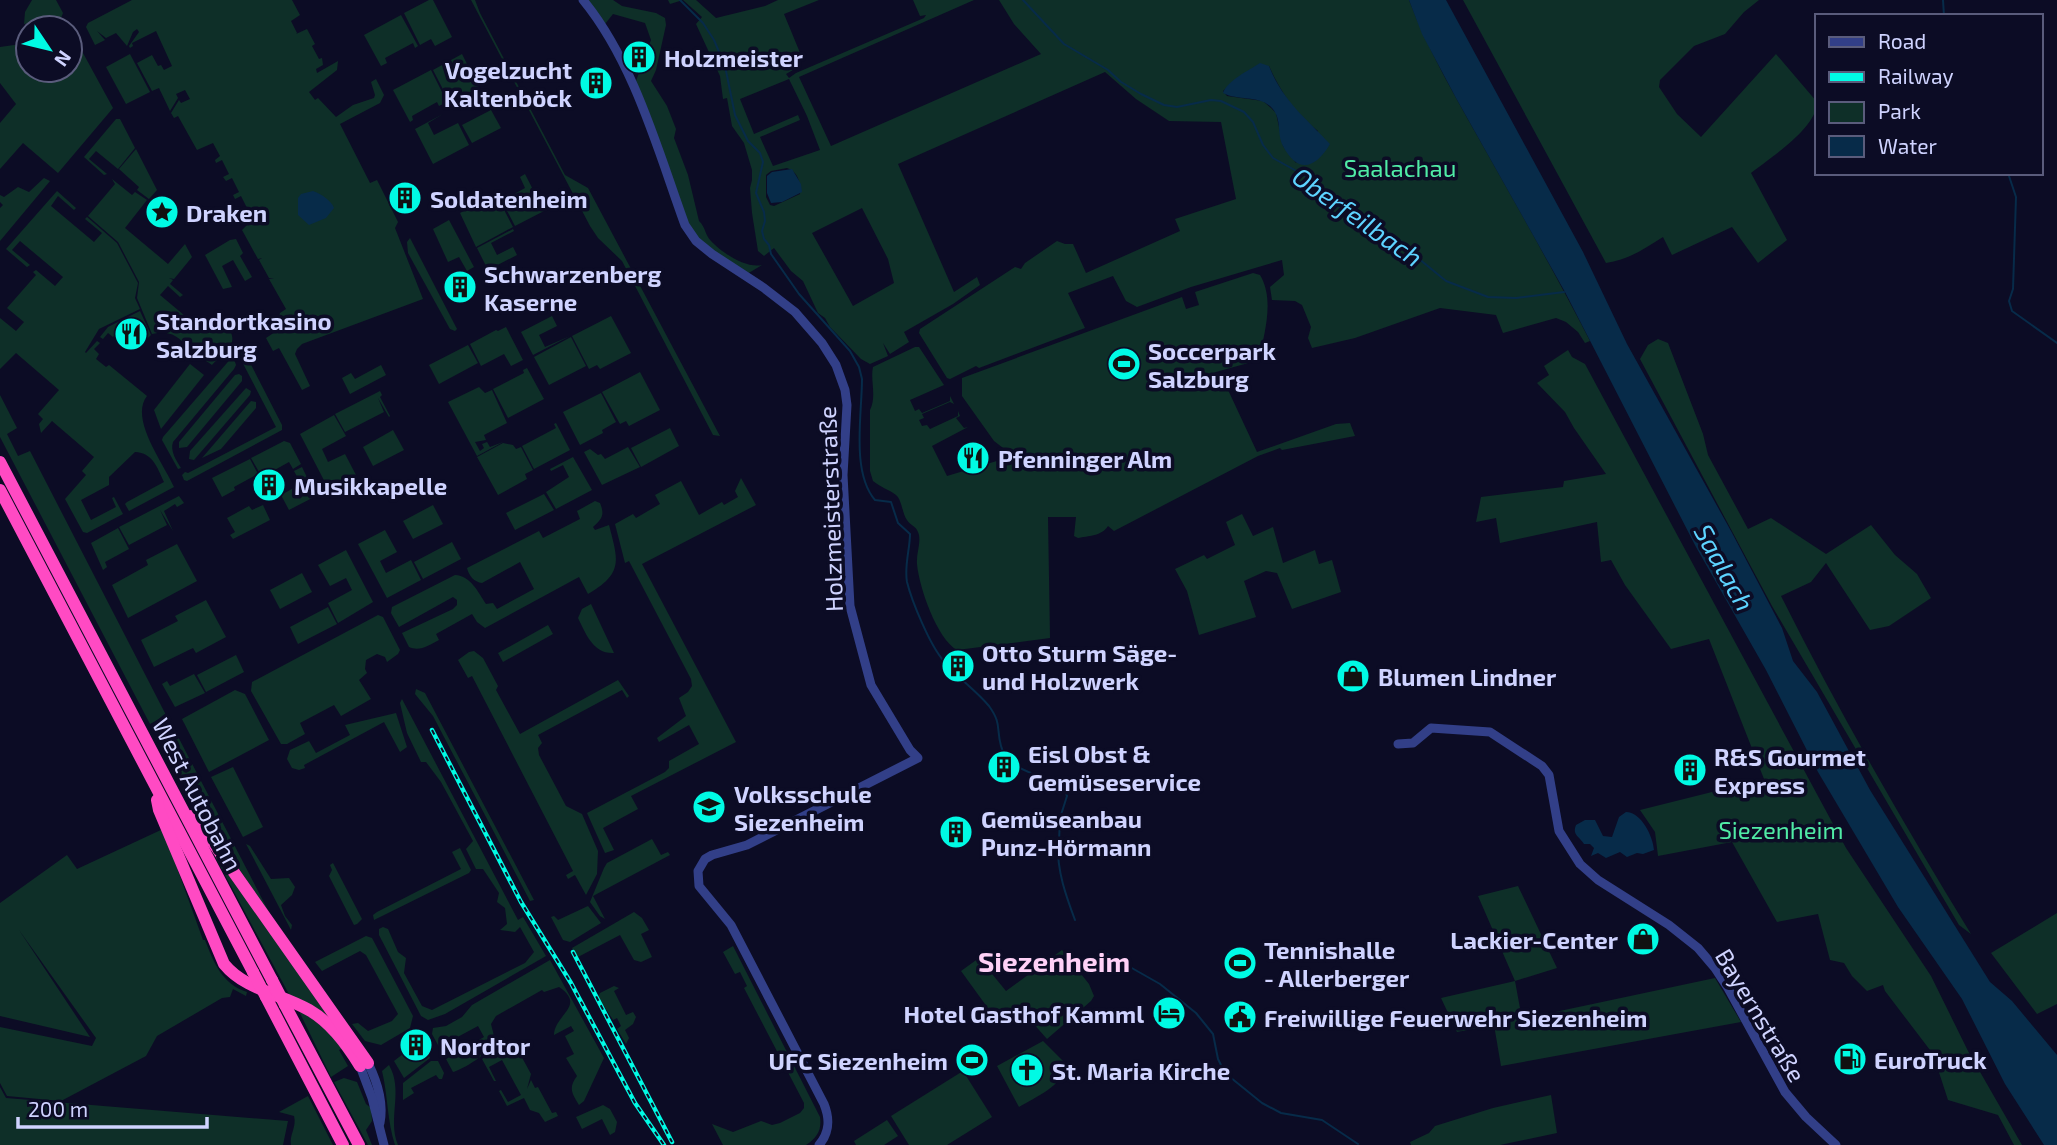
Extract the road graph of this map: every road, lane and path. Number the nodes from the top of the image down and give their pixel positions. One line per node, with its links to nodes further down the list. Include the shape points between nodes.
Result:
1 (583, 0): 12 (street, Holzmeisterstraße, via 630,79 685,225 696,242 795,312 822,343 845,390 848,593 854,626 871,685 918,758 747,845 712,855 698,871 699,887 730,925 824,1104 829,1122)
2 (0, 462): 6 (highway, West Autobahn)
3 (0, 490): 5 (highway, West Autobahn)
4 (1398, 744): 13 (street, Bayernstraße, via 1413,743 1431,728 1490,732 1542,766 1549,775 1559,831 1580,864 1678,931 1707,958 1785,1092)
5 (153, 783): 7 (highway, via 159,810 224,964 239,979 319,1017); 8 (highway, West Autobahn, bridge, via 266,997)
6 (179, 804): 7 (highway, via 202,827); 8 (highway, West Autobahn, bridge, via 285,1005)
7 (364, 1065): 11 (street, via 380,1098)
8 (320, 1086): 9 (highway, West Autobahn); 10 (highway, West Autobahn)
9 (343, 1145)
10 (359, 1145)
11 (384, 1145)
12 (820, 1145)
13 (1836, 1145)

